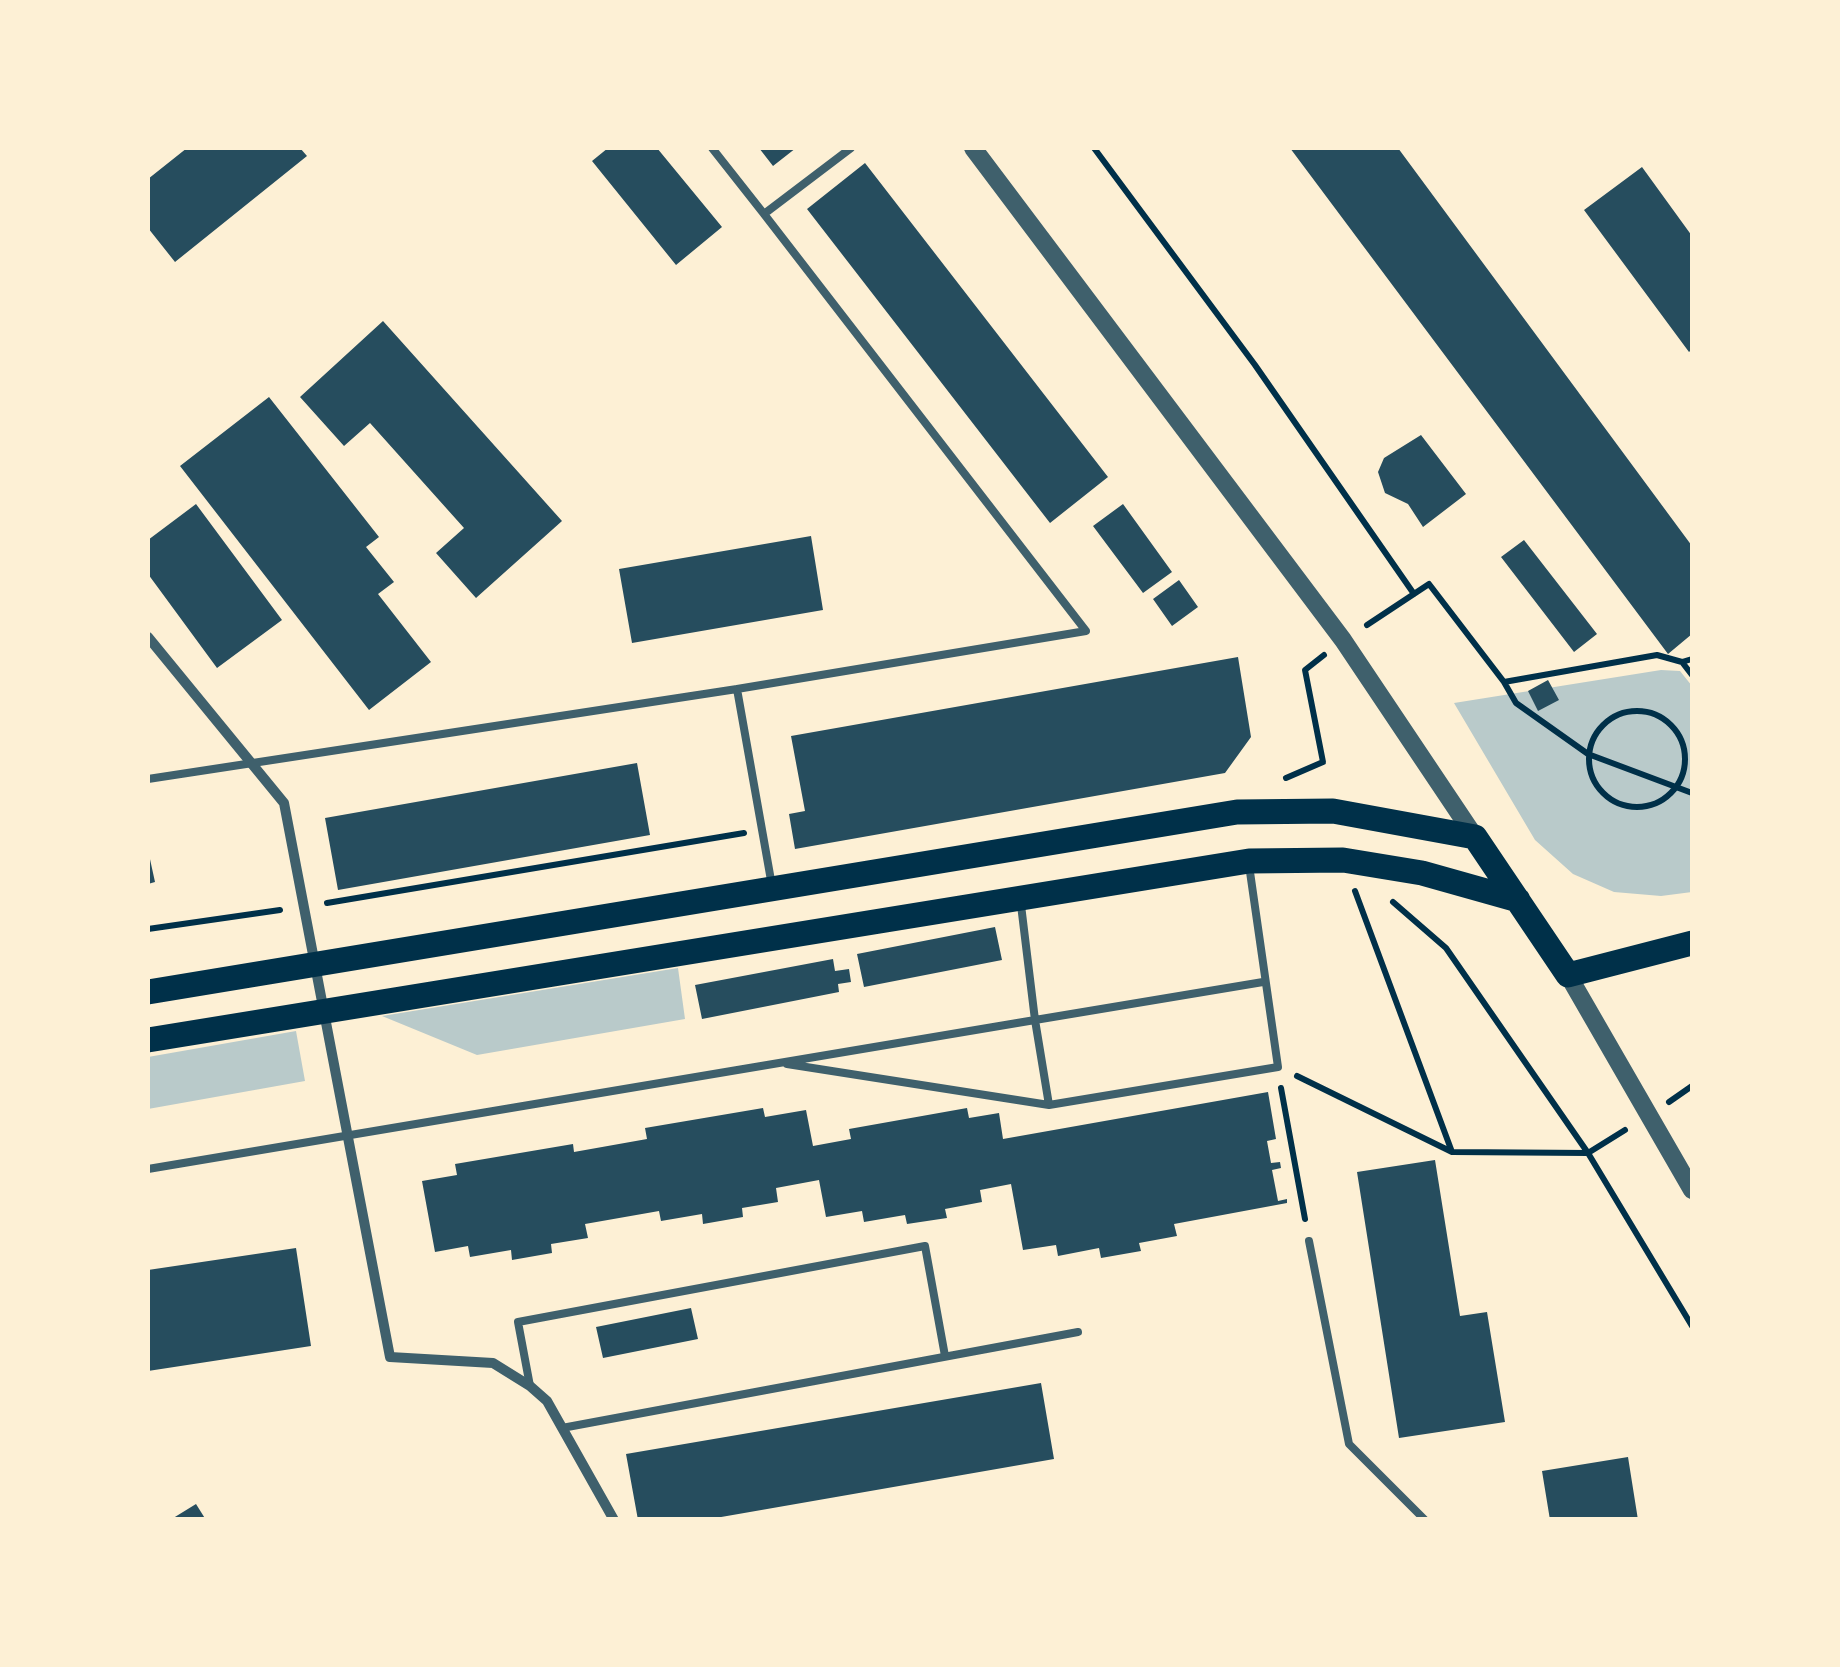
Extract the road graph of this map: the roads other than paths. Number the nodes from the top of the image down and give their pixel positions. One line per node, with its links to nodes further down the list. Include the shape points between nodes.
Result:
1 (712, 148): 4 (lane)
2 (851, 148): 4 (lane)
3 (973, 148): 9 (street, via 1343,640)
4 (764, 214): 6 (lane, via 1086,632)
5 (148, 637): 7 (street)
6 (737, 689): 7 (lane); 11 (lane)
7 (252, 764): 8 (lane); 15 (street, via 284,803)
8 (148, 779)
9 (1475, 837): 11 (main road, via 1333,810 1238,812); 13 (main road)
10 (1249, 861): 12 (main road); 13 (main road, via 1344,860 1422,872); 17 (lane)
11 (772, 889): 15 (main road)
12 (1020, 898): 19 (main road); 20 (lane)
13 (1518, 900): 16 (main road)
14 (1692, 943): 16 (main road)
15 (316, 964): 18 (main road); 19 (street)
16 (1568, 975): 26 (street)
17 (1264, 982): 20 (lane); 23 (lane, via 1278,1067)
18 (148, 992)
19 (326, 1012): 21 (main road); 24 (street)
20 (1035, 1020): 22 (lane); 23 (lane)
21 (148, 1040)
22 (777, 1063): 23 (lane); 24 (lane)
23 (1049, 1105)
24 (350, 1134): 25 (lane); 30 (street, via 390,1357 493,1363)
25 (148, 1169)
26 (1692, 1190)
27 (1309, 1241): 33 (lane, via 1348,1444)
28 (1078, 1332): 29 (lane)
29 (946, 1356): 30 (lane, via 925,1246 518,1322); 31 (lane)
30 (530, 1386): 31 (street)
31 (562, 1428): 32 (street)
32 (614, 1520)
33 (1425, 1520)

